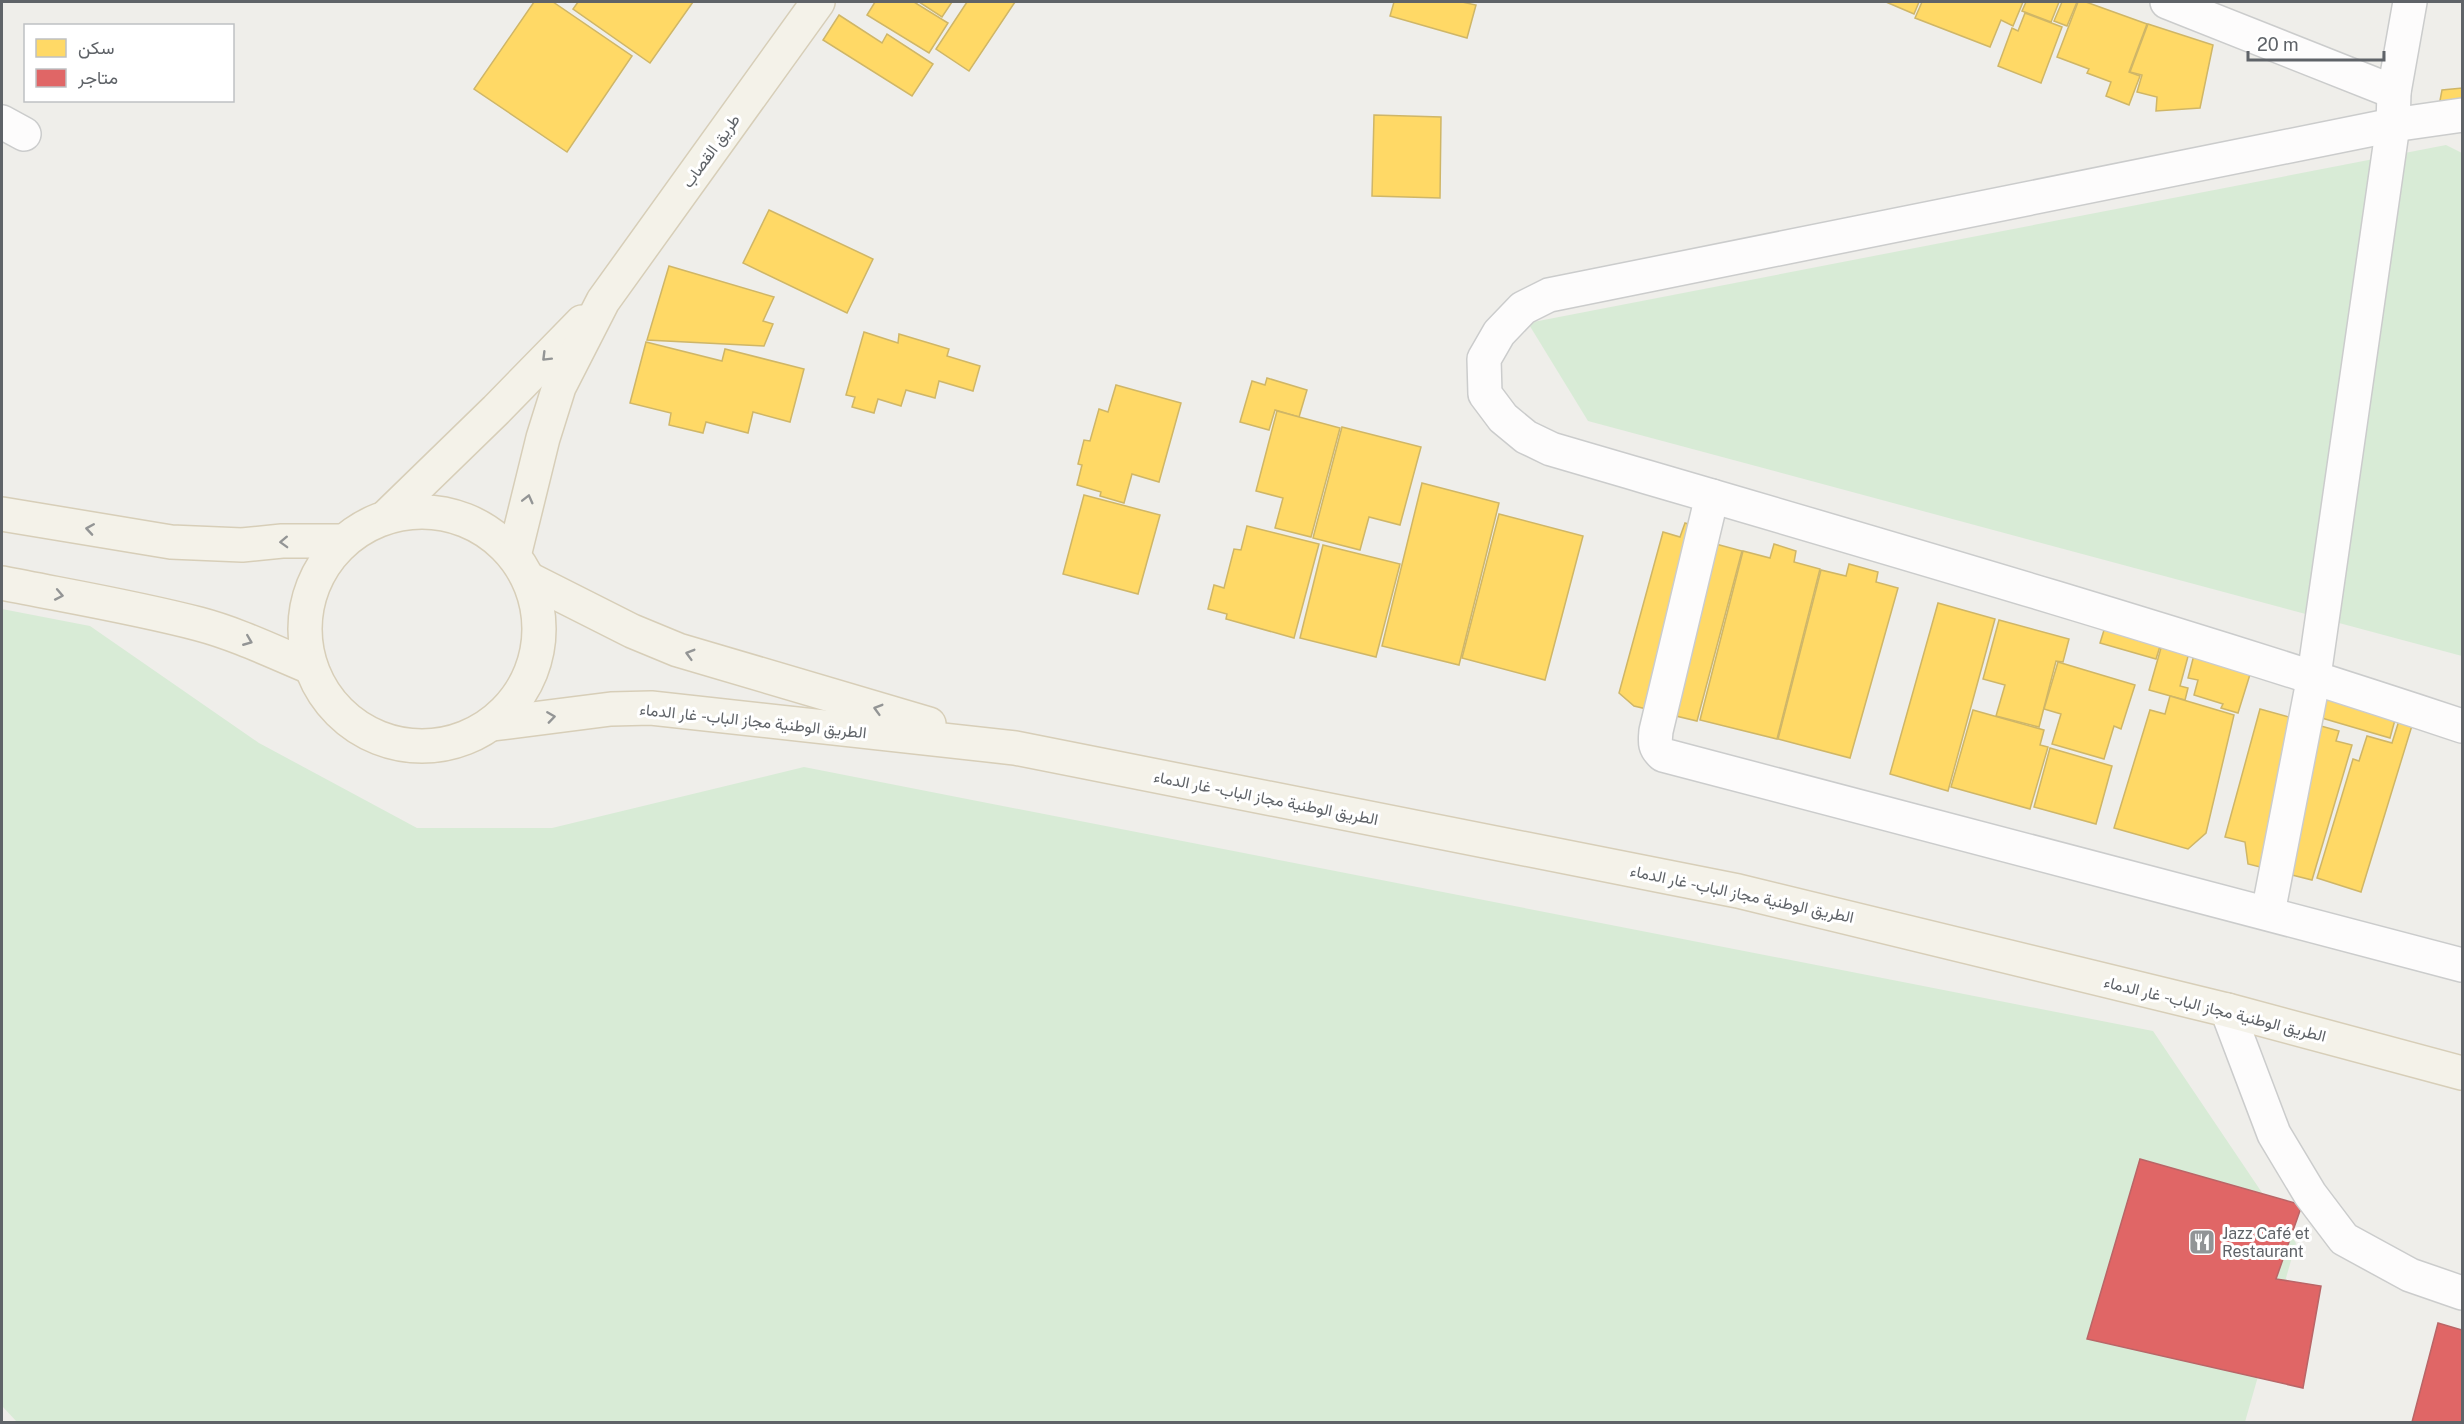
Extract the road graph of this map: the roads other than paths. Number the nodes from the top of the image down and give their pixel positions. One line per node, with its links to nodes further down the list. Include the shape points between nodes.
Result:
1 (819, 2): 7 (main road, طريق القصاب)
2 (2167, 2): 4 (street)
3 (2410, 2): 4 (street)
4 (2394, 92): 6 (street)
5 (2463, 115): 6 (street)
6 (2393, 125): 8 (street, via 1549,295 1522,308 1499,333 1484,359 1485,394 1503,418 1526,437); 15 (street)
7 (603, 301): 10 (main road, طريق القصاب, one-way to 10); 12 (main road, طريق القصاب, one-way to 7, via 543,438 559,387)
8 (1713, 496): 15 (street); 19 (street, via 1656,731 1656,750 2061,862)
9 (2, 514): 11 (main road, one-way to 9, via 230,545 171,542)
10 (388, 515): 11 (main road); 12 (main road, الطريق الوطنية مجاز الباب - غار الدماء, via 434,512 478,526)
11 (342, 541): 14 (main road, via 315,578 303,622)
12 (521, 567): 16 (main road, via 539,618 536,658 521,695); 18 (main road, الطريق الوطنية مجاز الباب - غار الدماء, one-way to 12, via 678,650 632,630)
13 (2, 584): 14 (main road, one-way to 14, via 201,625)
14 (310, 667): 16 (main road, via 327,699 354,726 387,742 423,747 460,741)
15 (2314, 676): 17 (street); 19 (street)
16 (493, 724): 18 (main road, الطريق الوطنية مجاز الباب - غار الدماء, one-way to 18, via 611,709 651,708)
17 (2463, 726)
18 (1014, 748): 21 (main road, الطريق الوطنية مجاز الباب - غار الدماء, via 1738,891)
19 (2268, 913): 20 (street)
20 (2463, 965)
21 (2227, 1010): 22 (main road, الطريق الوطنية مجاز الباب - غار الدماء); 23 (street, via 2274,1134 2310,1194 2344,1239 2410,1275)
22 (2463, 1073)
23 (2463, 1293)

